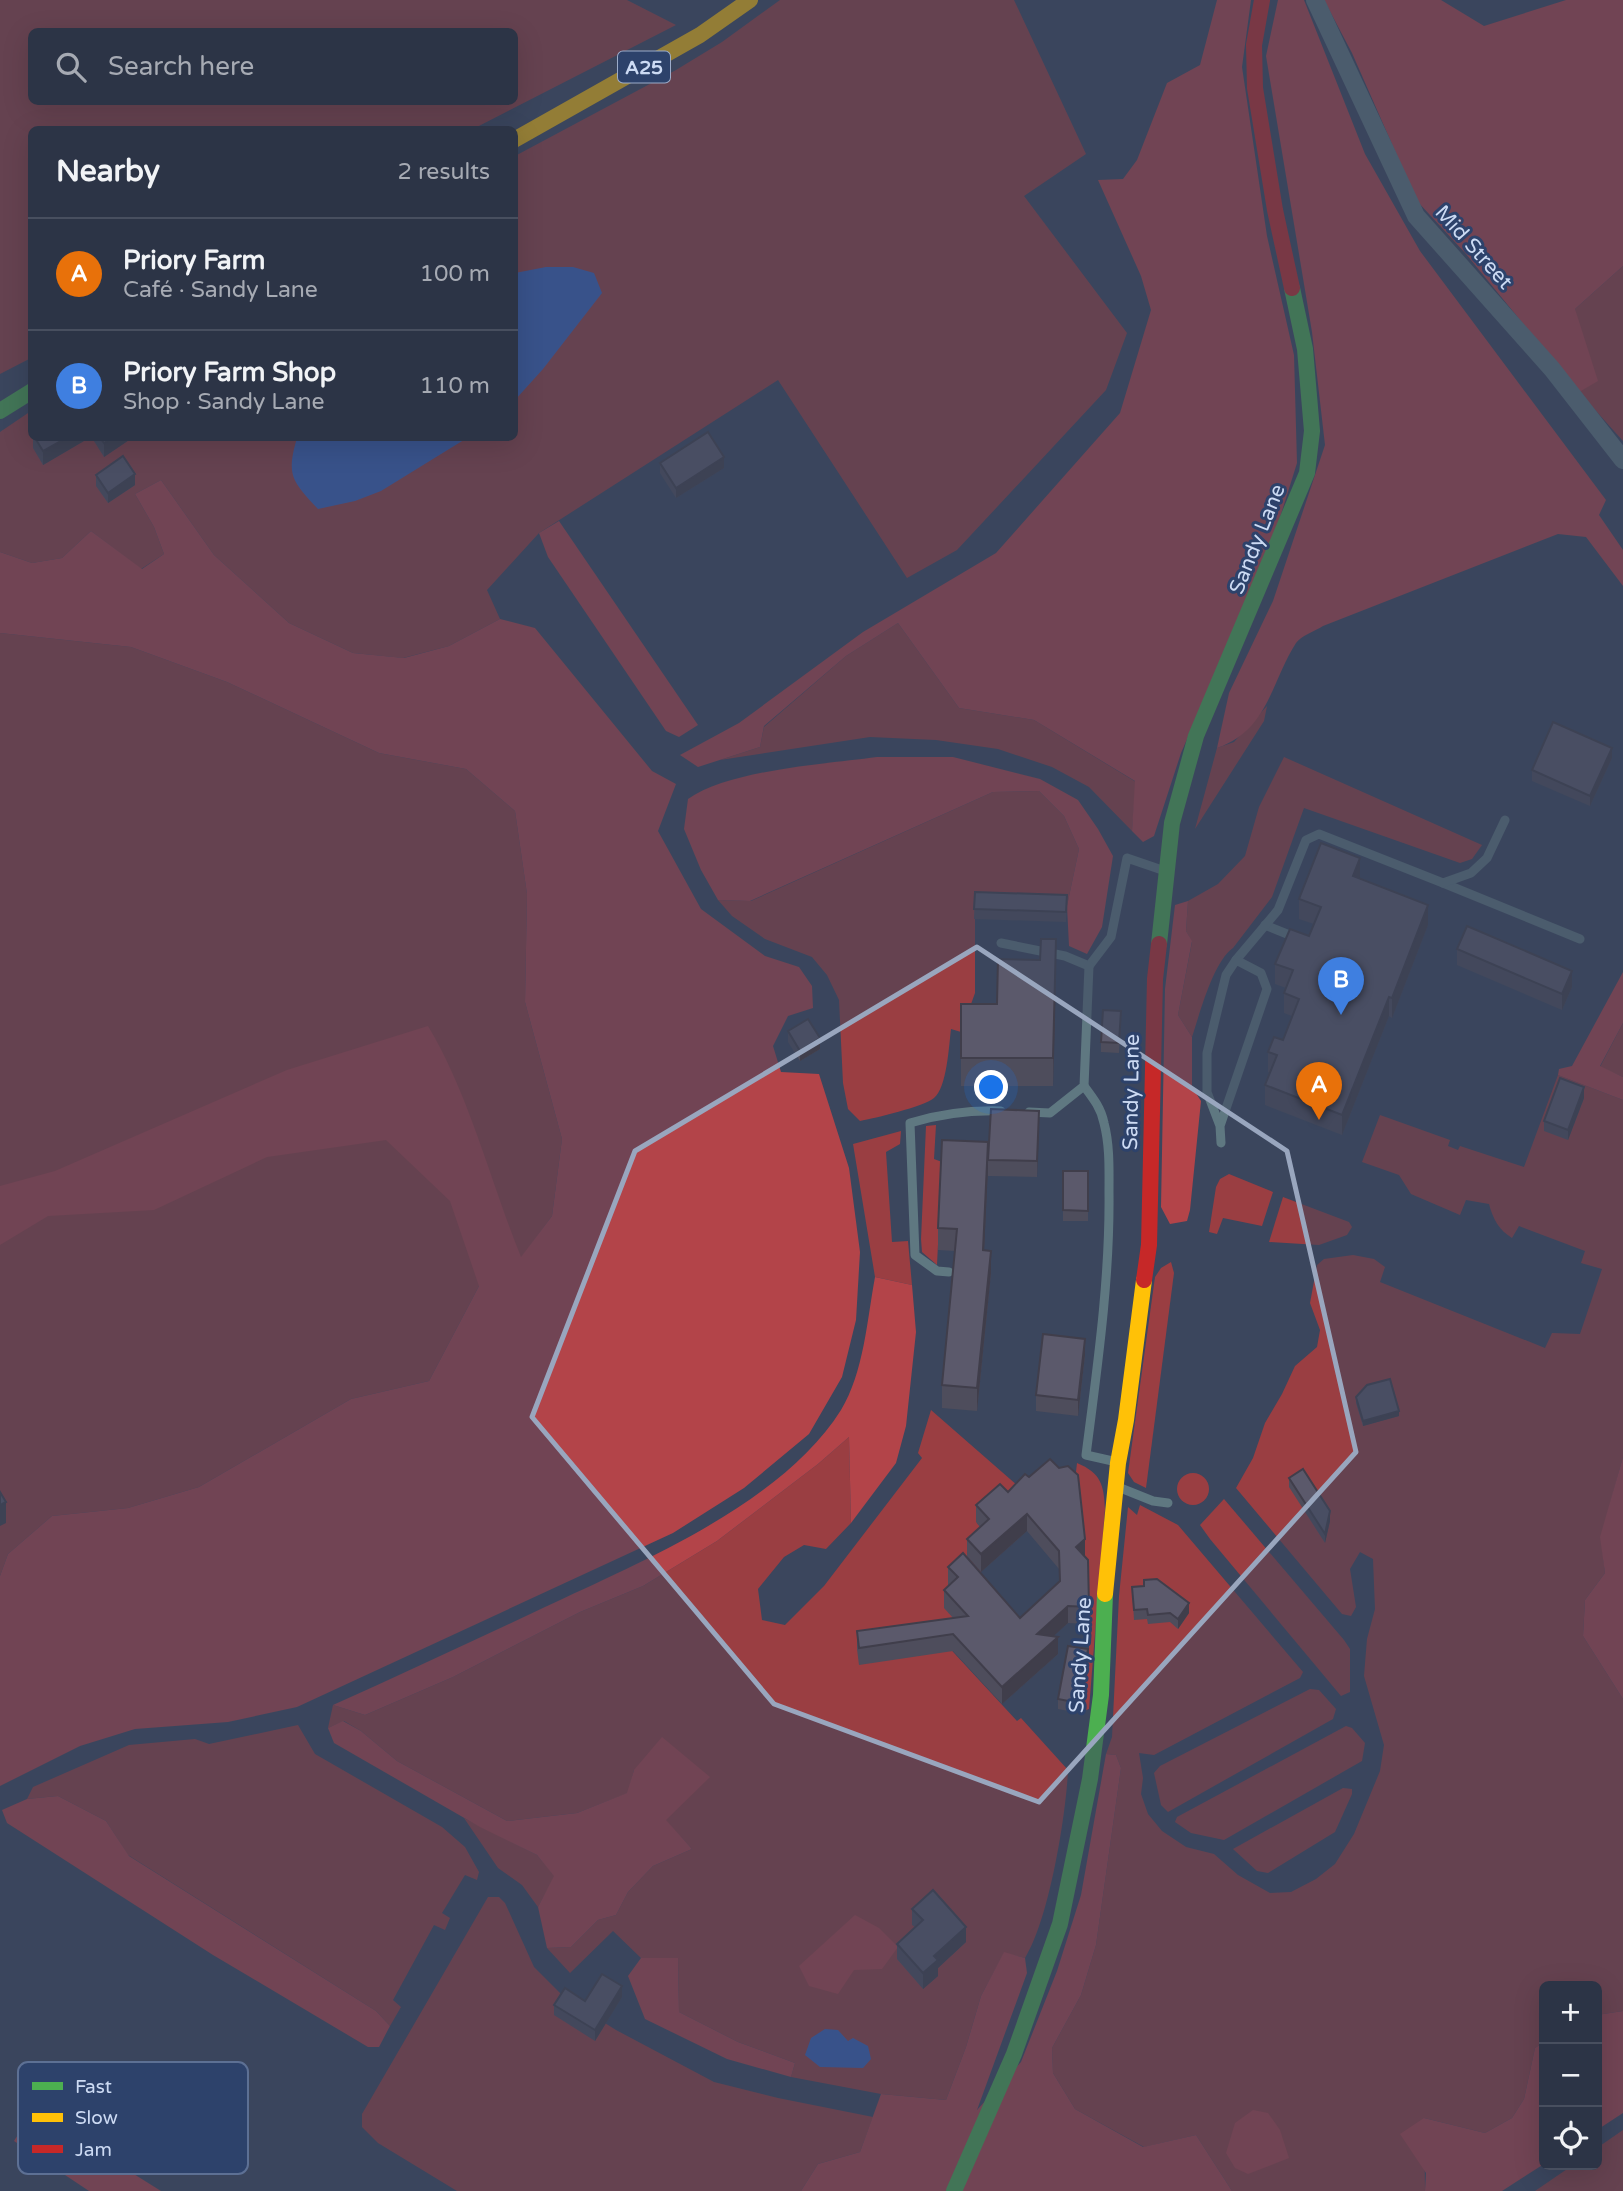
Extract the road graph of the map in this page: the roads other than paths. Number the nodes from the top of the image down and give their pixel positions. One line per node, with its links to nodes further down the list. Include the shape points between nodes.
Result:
1 (750, 0): 4 (street, A25, via 700,35)
2 (1262, 0): 9 (street, Sandy Lane, via 1254,45 1255,88 1305,349 1312,431 1307,473 1196,736 1172,823)
3 (1315, 0): 7 (street, Mid Street, via 1416,216 1552,369)
4 (518, 138)
5 (28, 394): 6 (street)
6 (0, 411)
7 (1623, 460)
8 (1505, 820): 10 (lane, via 1487,858 1471,873)
9 (1166, 872): 16 (lane, via 1128,858 1111,937); 21 (street, Sandy Lane, via 1155,979 1149,1245)
10 (1443, 883): 11 (lane, via 1320,834 1306,840 1278,910); 12 (lane)
11 (1265, 925): 13 (lane); 15 (lane)
12 (1580, 939)
13 (1305, 941)
14 (1001, 943): 16 (lane, via 1065,956)
15 (1236, 960): 18 (lane, via 1226,975 1207,1053 1207,1092); 18 (lane, via 1261,973 1267,989)
16 (1089, 966): 17 (lane)
17 (1084, 1086): 20 (lane, via 1050,1113 978,1110 910,1123 915,1255 937,1271); 21 (lane, via 1099,1105 1105,1124 1109,1199 1109,1245 1086,1455)
18 (1220, 1126): 19 (lane)
19 (1221, 1143)
20 (949, 1272)
21 (1118, 1463): 22 (street, Sandy Lane)
22 (1117, 1486): 23 (lane); 24 (street, Sandy Lane, via 1106,1580 1101,1695 1090,1779 1060,1924 1014,2054)
23 (1168, 1503)
24 (954, 2191)

